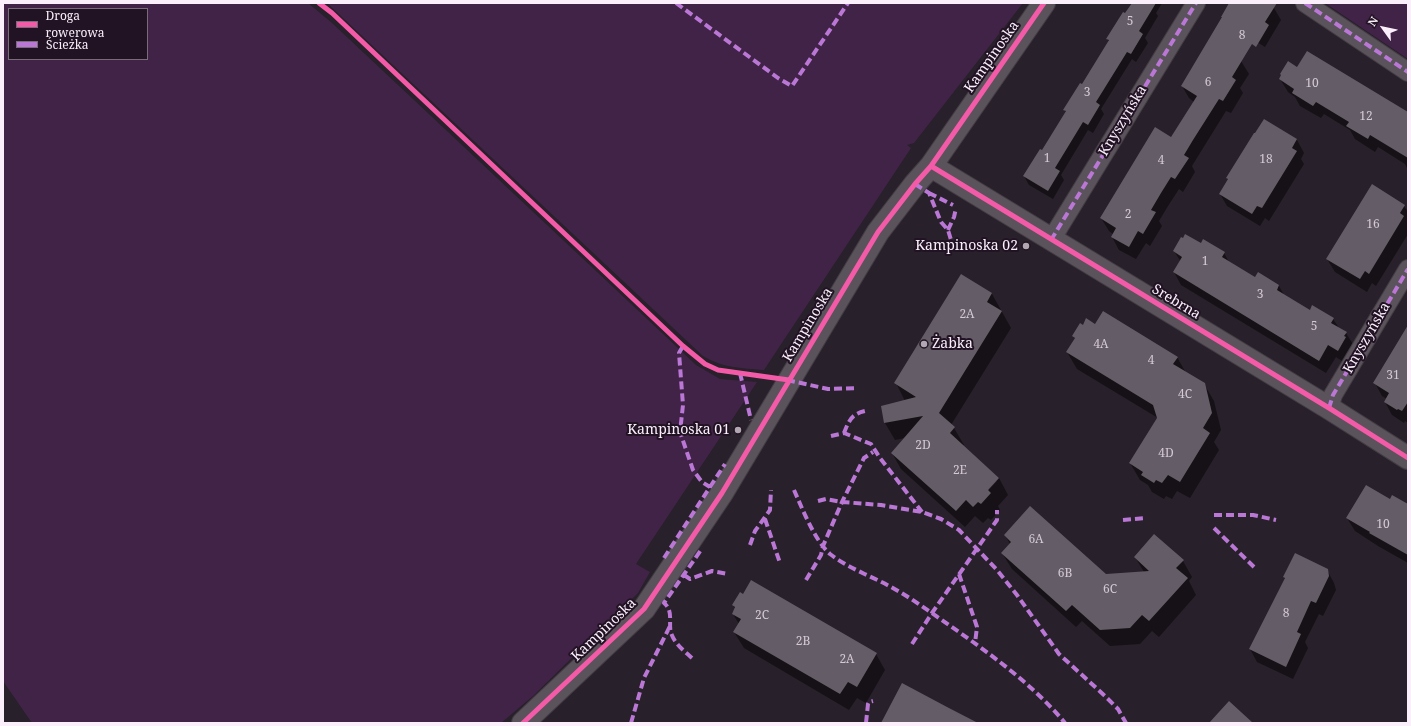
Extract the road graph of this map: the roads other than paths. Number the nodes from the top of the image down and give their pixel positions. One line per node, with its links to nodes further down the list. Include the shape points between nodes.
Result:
1 (1044, 3): 5 (street, Kampinoska)
2 (1196, 3): 6 (street, Knyszyńska)
3 (1305, 3): 4 (street)
4 (1408, 72)
5 (931, 166): 6 (street, Srebrna); 10 (street, Kampinoska, via 878,232 722,493 644,609)
6 (1051, 240): 8 (street, Srebrna)
7 (1408, 269): 8 (street, Knyszyńska, via 1333,395)
8 (1329, 408): 9 (street, Srebrna)
9 (1408, 458)
10 (524, 723)

